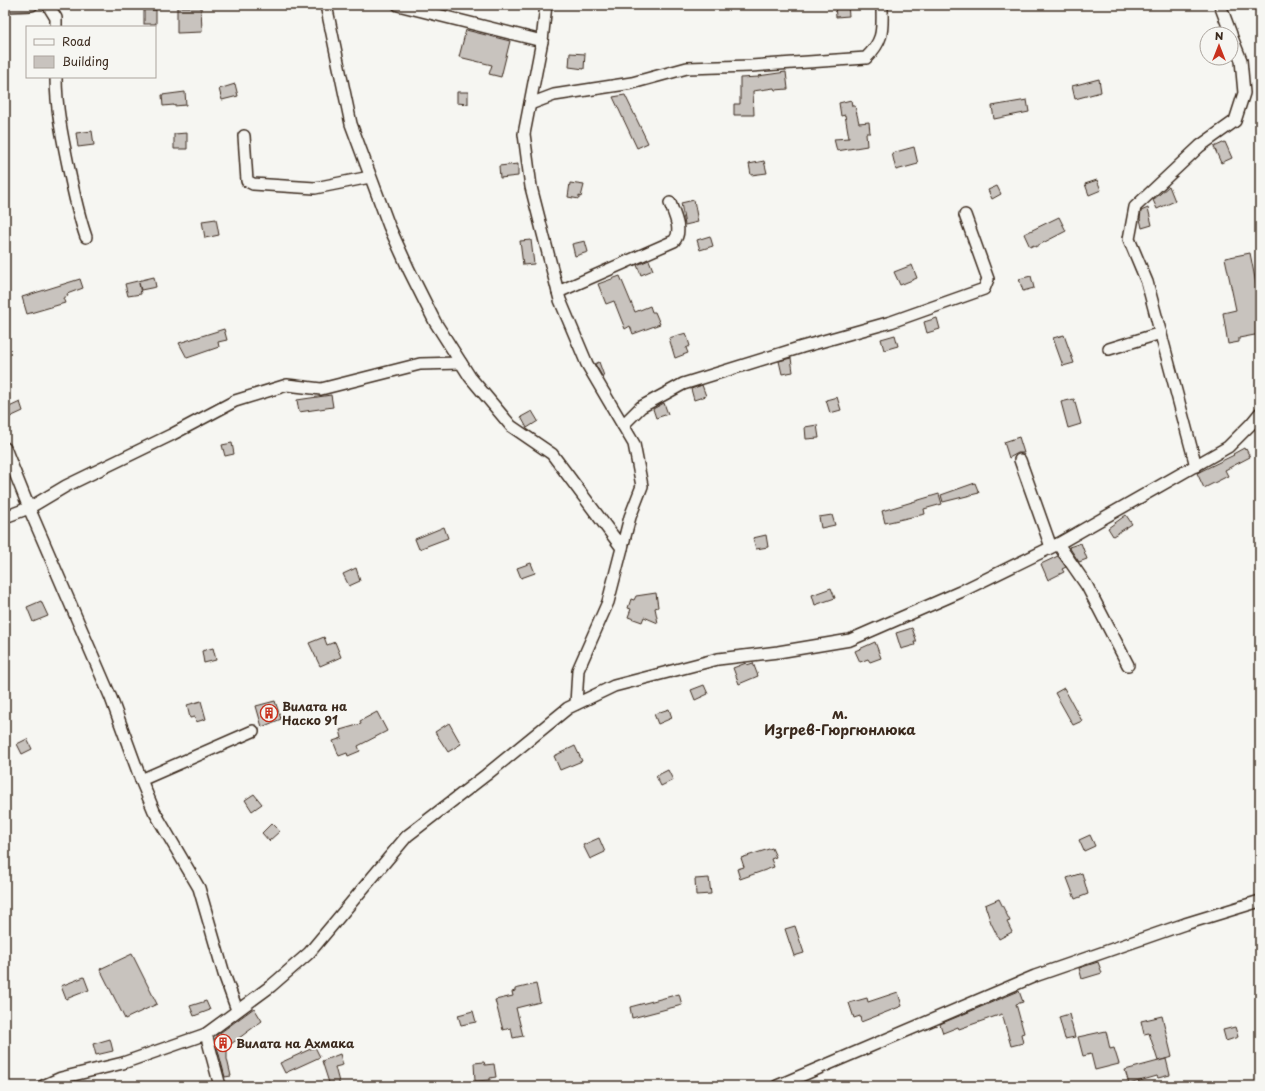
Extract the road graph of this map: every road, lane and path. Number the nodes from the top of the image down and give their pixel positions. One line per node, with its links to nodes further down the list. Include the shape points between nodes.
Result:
1 (32, 5): 8 (street)
2 (48, 5): 9 (street, via 56,18)
3 (326, 5): 16 (street, via 351,124)
4 (398, 5): 11 (street)
5 (546, 5): 11 (street)
6 (882, 5): 14 (street, via 882,36 866,58 687,68 632,83 554,95)
7 (1220, 5): 10 (street)
8 (5, 6)
9 (56, 26)
10 (1228, 26)
11 (542, 41): 14 (street)
12 (1239, 55): 21 (street, via 1244,93 1235,121 1200,146 1135,207 1129,239 1147,282)
13 (56, 78): 19 (street, via 62,139 78,213)
14 (530, 104): 20 (street, via 524,134 532,187)
15 (244, 136): 16 (street, via 247,181 253,184 315,188)
16 (370, 177): 23 (street, via 409,270 435,322)
17 (670, 202): 20 (street, via 679,228 674,241)
18 (965, 215): 25 (street, via 988,279 984,289 891,322 683,384 641,407)
19 (86, 237)
20 (558, 292): 25 (street, via 587,364)
21 (1161, 333): 22 (street); 28 (street)
22 (1109, 349)
23 (461, 363): 29 (street, via 420,364 321,389 287,385 235,401 66,486); 32 (street, via 511,426 552,454)
24 (1260, 413): 28 (street, via 1228,447)
25 (623, 425): 32 (street, via 634,444 642,486)
26 (5, 448): 29 (street)
27 (1020, 460): 31 (street)
28 (1196, 466): 31 (street)
29 (29, 508): 30 (street); 36 (street, via 111,698)
30 (5, 517)
31 (1055, 545): 33 (street, via 1087,586); 34 (street, via 960,592 850,640 718,659 614,686)
32 (622, 548): 34 (street, via 608,602 578,670)
33 (1128, 665)
34 (576, 704): 38 (street, via 407,836 309,953 271,986)
35 (253, 731): 36 (street)
36 (141, 780): 38 (street, via 154,811 199,888)
37 (1260, 901): 42 (street, via 1035,976)
38 (237, 1010): 39 (street)
39 (206, 1034): 40 (street, via 123,1063 60,1078); 41 (street)
40 (43, 1086)
41 (220, 1086)
42 (776, 1086)

